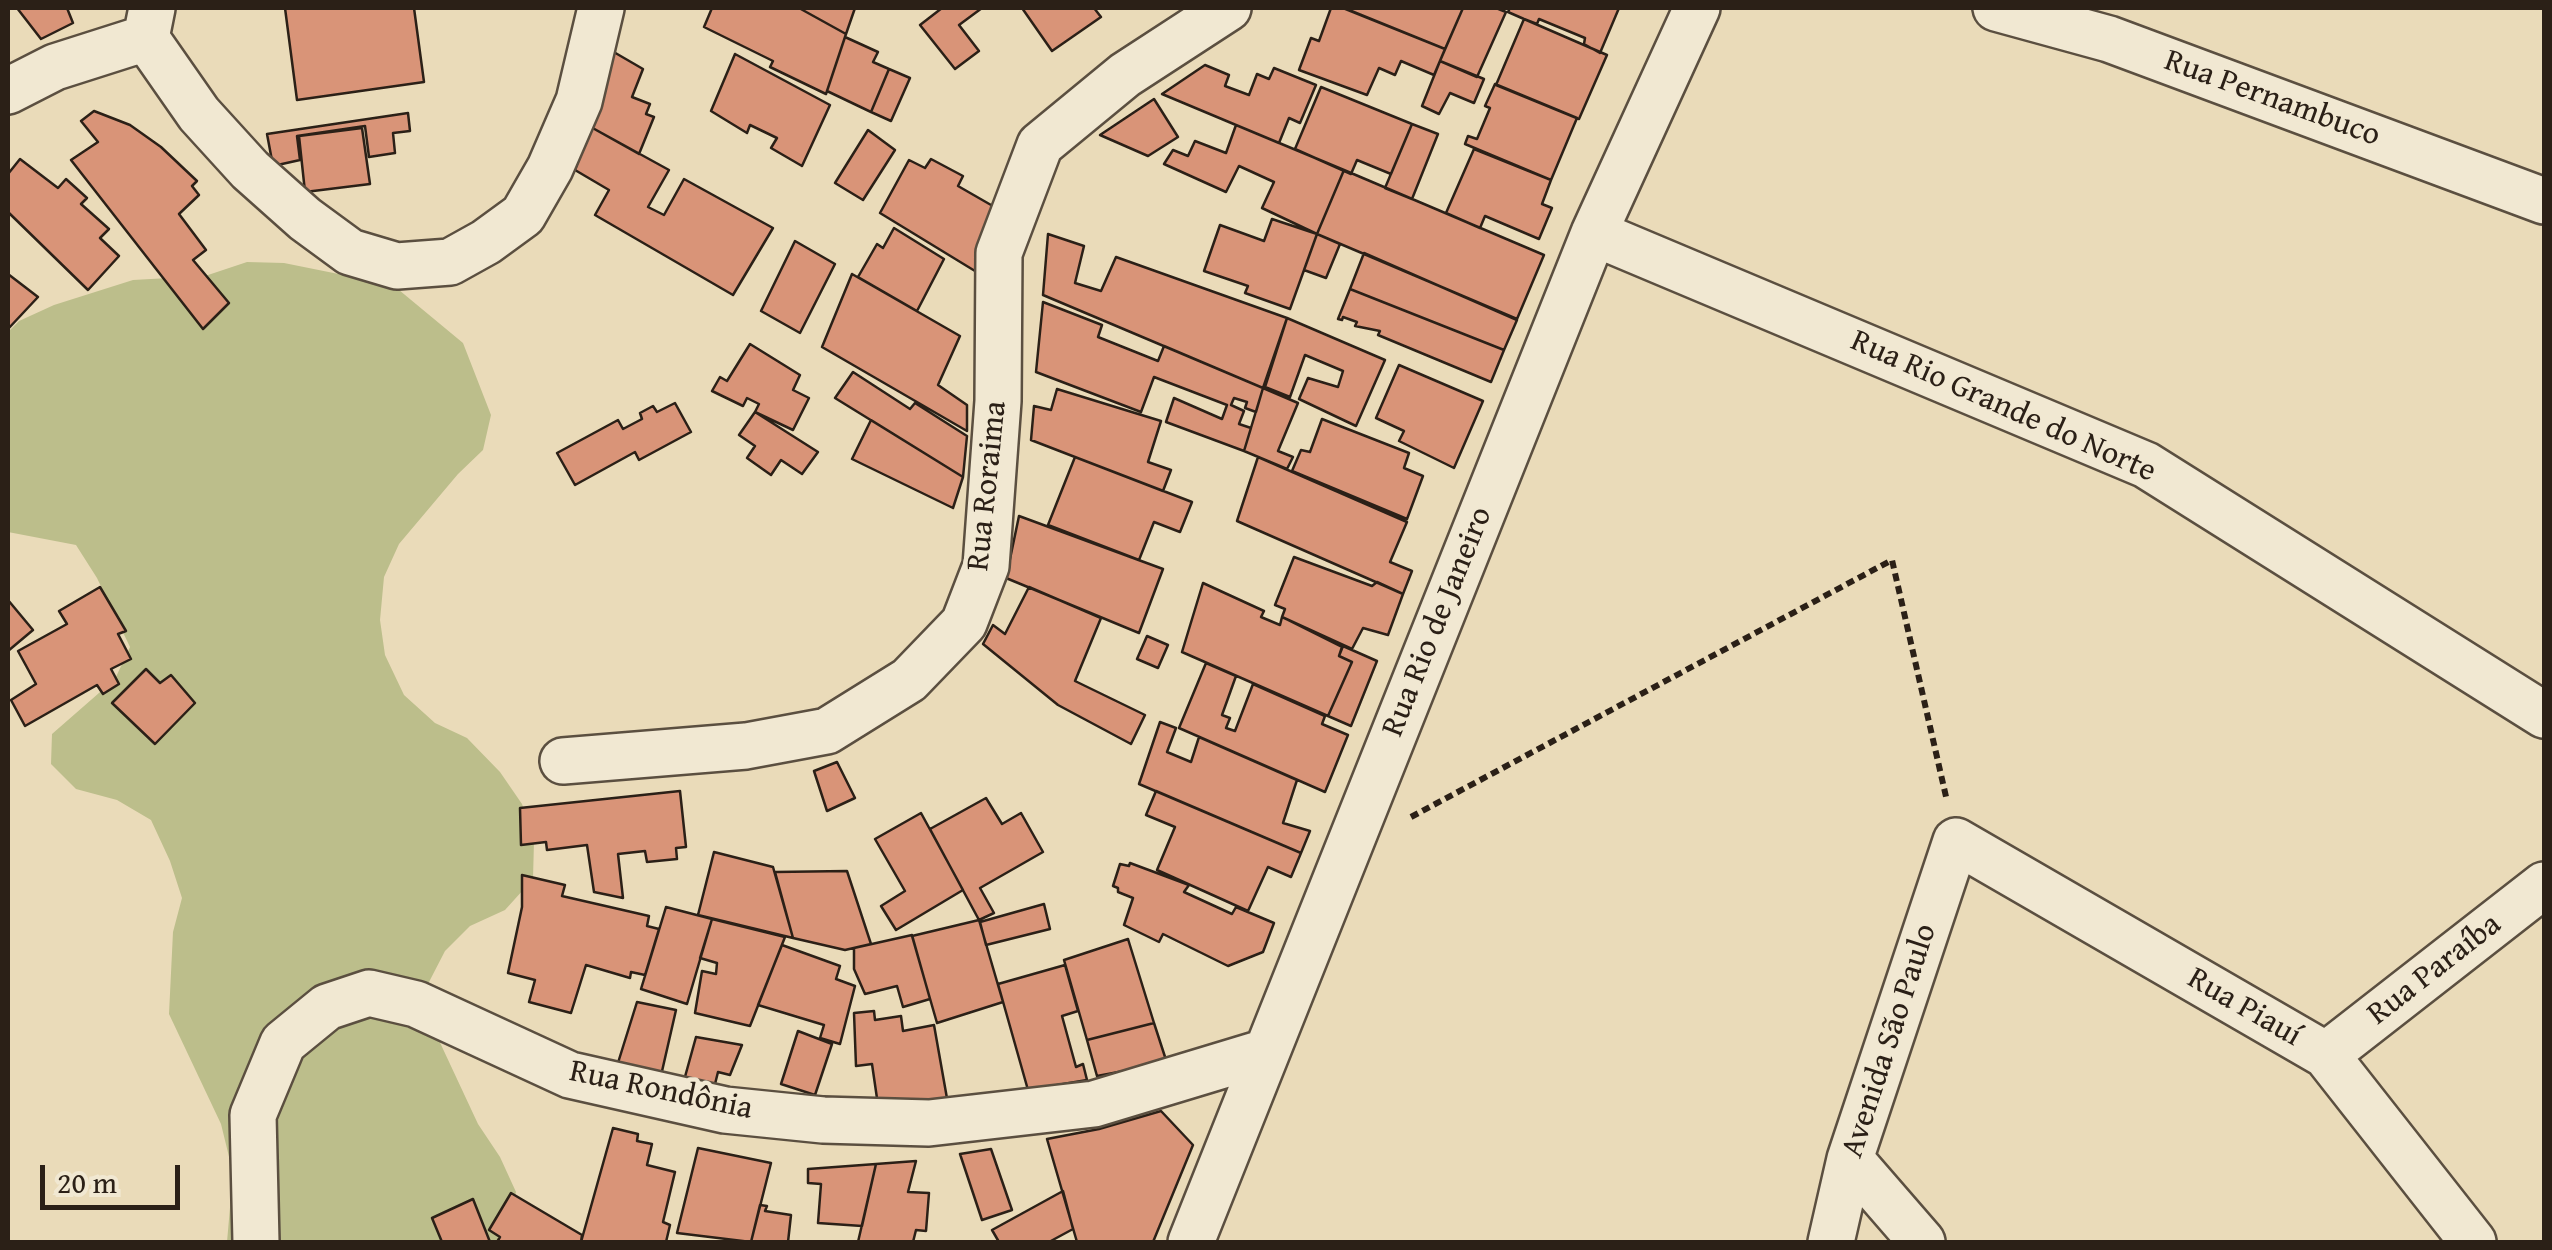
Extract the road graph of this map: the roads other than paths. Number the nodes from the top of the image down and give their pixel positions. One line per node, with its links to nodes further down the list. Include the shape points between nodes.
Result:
1 (601, 8): 5 (street, via 579,101 523,215 450,262 397,266 350,252 264,182 199,114)
2 (1228, 8): 10 (street, Rua Roraima, via 1125,75 1040,145 999,253 998,401 986,566 964,622 909,680 828,731 746,746)
3 (1697, 8): 8 (street, Rua Rio de Janeiro)
4 (1996, 8): 7 (street, Rua Pernambuco, via 2109,38)
5 (149, 23): 6 (street)
6 (8, 91)
7 (2544, 200)
8 (1594, 233): 9 (street, Rua Rio Grande do Norte, via 2146,465); 13 (street, Rua Rio de Janeiro)
9 (2544, 715)
10 (563, 761)
11 (1956, 841): 14 (street, Rua Piauí); 15 (street, Avenida São Paulo)
12 (2544, 885): 14 (street, Rua Paraíba)
13 (1266, 1052): 16 (street, Rua Rondônia, via 1094,1104 930,1123 823,1120 725,1110 570,1075 416,1004 369,994 327,1007 283,1043 253,1115); 17 (street, Rua Rio de Janeiro)
14 (2326, 1055): 20 (street, Rua Piauí)
15 (1850, 1159): 18 (street, Avenida São Paulo); 19 (street)
16 (256, 1242)
17 (1192, 1242)
18 (1832, 1242)
19 (1922, 1242)
20 (2474, 1242)

